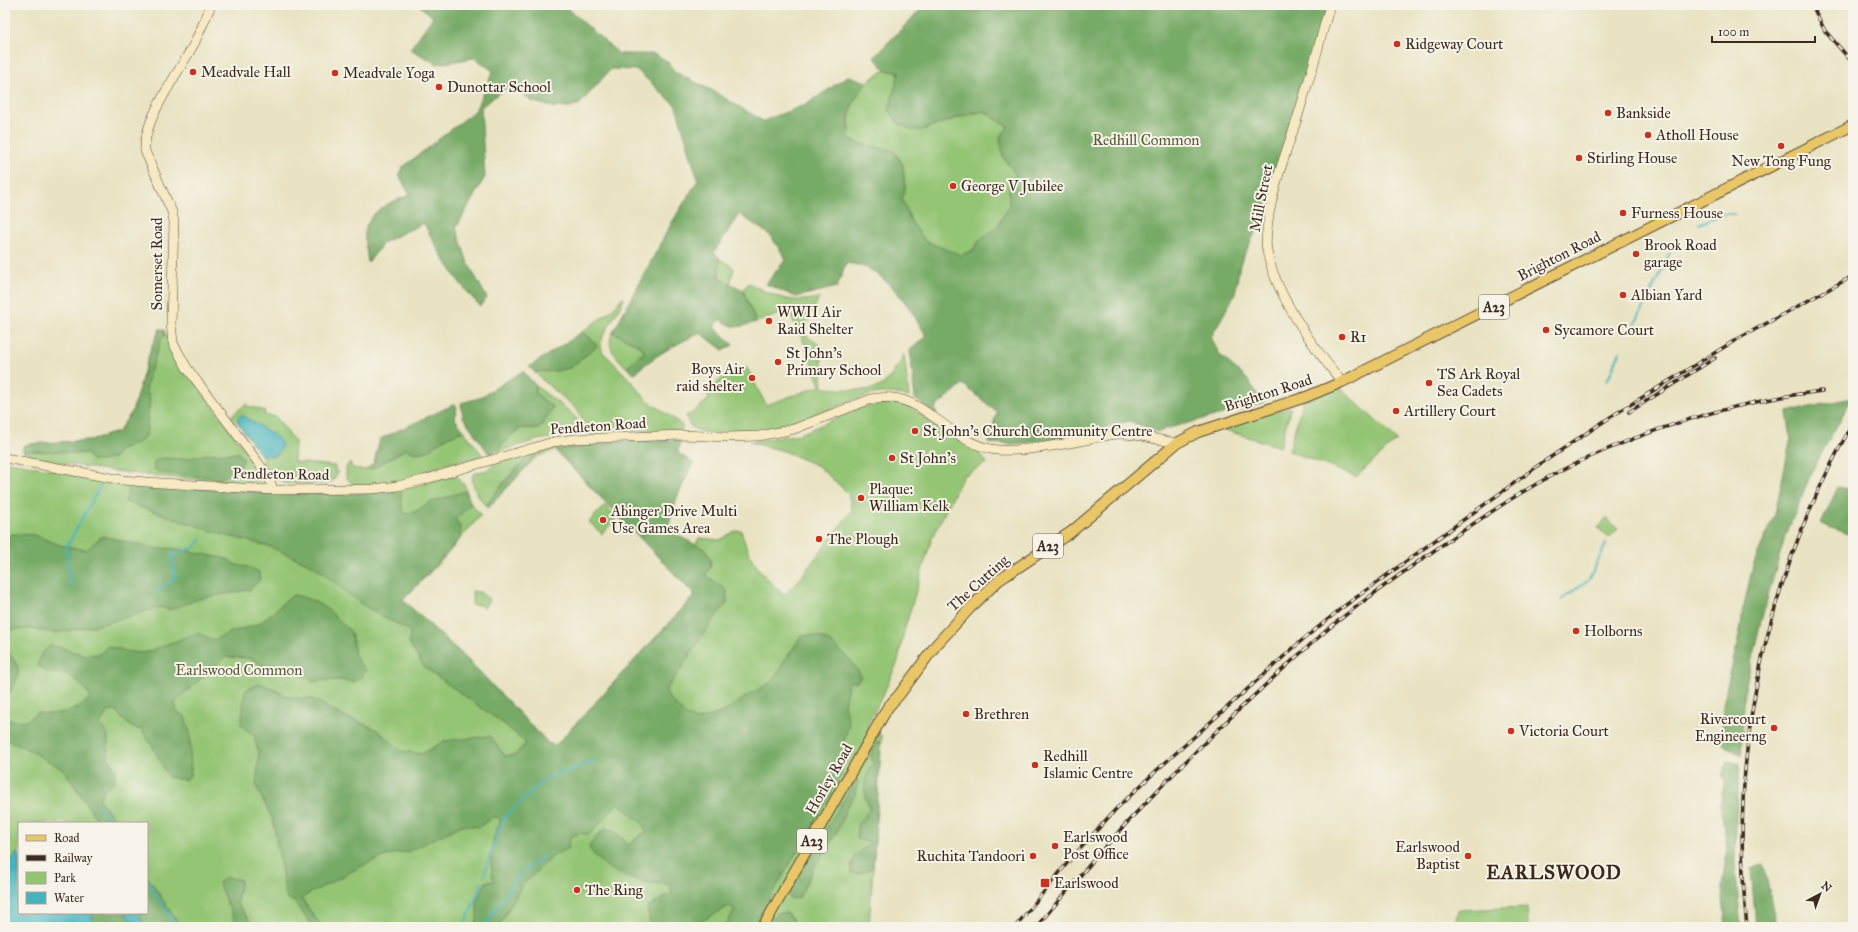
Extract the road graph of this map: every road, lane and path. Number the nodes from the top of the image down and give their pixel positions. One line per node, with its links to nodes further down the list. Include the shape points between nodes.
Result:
1 (211, 5): 8 (street, Somerset Road, via 194,44 148,125 144,141 145,151 174,222 171,323 173,343 187,368 269,477)
2 (1330, 5): 4 (street, Mill Street, via 1276,179 1267,228 1266,250 1288,304)
3 (1853, 125): 4 (main road, Brighton Road / A23)
4 (1342, 382): 5 (main road, Brighton Road / A23, via 1198,432)
5 (1177, 443): 6 (main road, Brighton Road / A23); 8 (street, Pendleton Road, via 1119,434 1017,450 992,449 961,437 912,403 883,396 794,429 759,436 683,435 574,439 536,446 398,486 373,489)
6 (1165, 453): 9 (main road, The Cutting / A23, via 1070,532 999,580 936,645)
7 (5, 458): 8 (street, Pendleton Road, via 122,480)
8 (273, 490)
9 (902, 691): 10 (main road, Horley Road / A23, via 885,712)
10 (763, 927)

